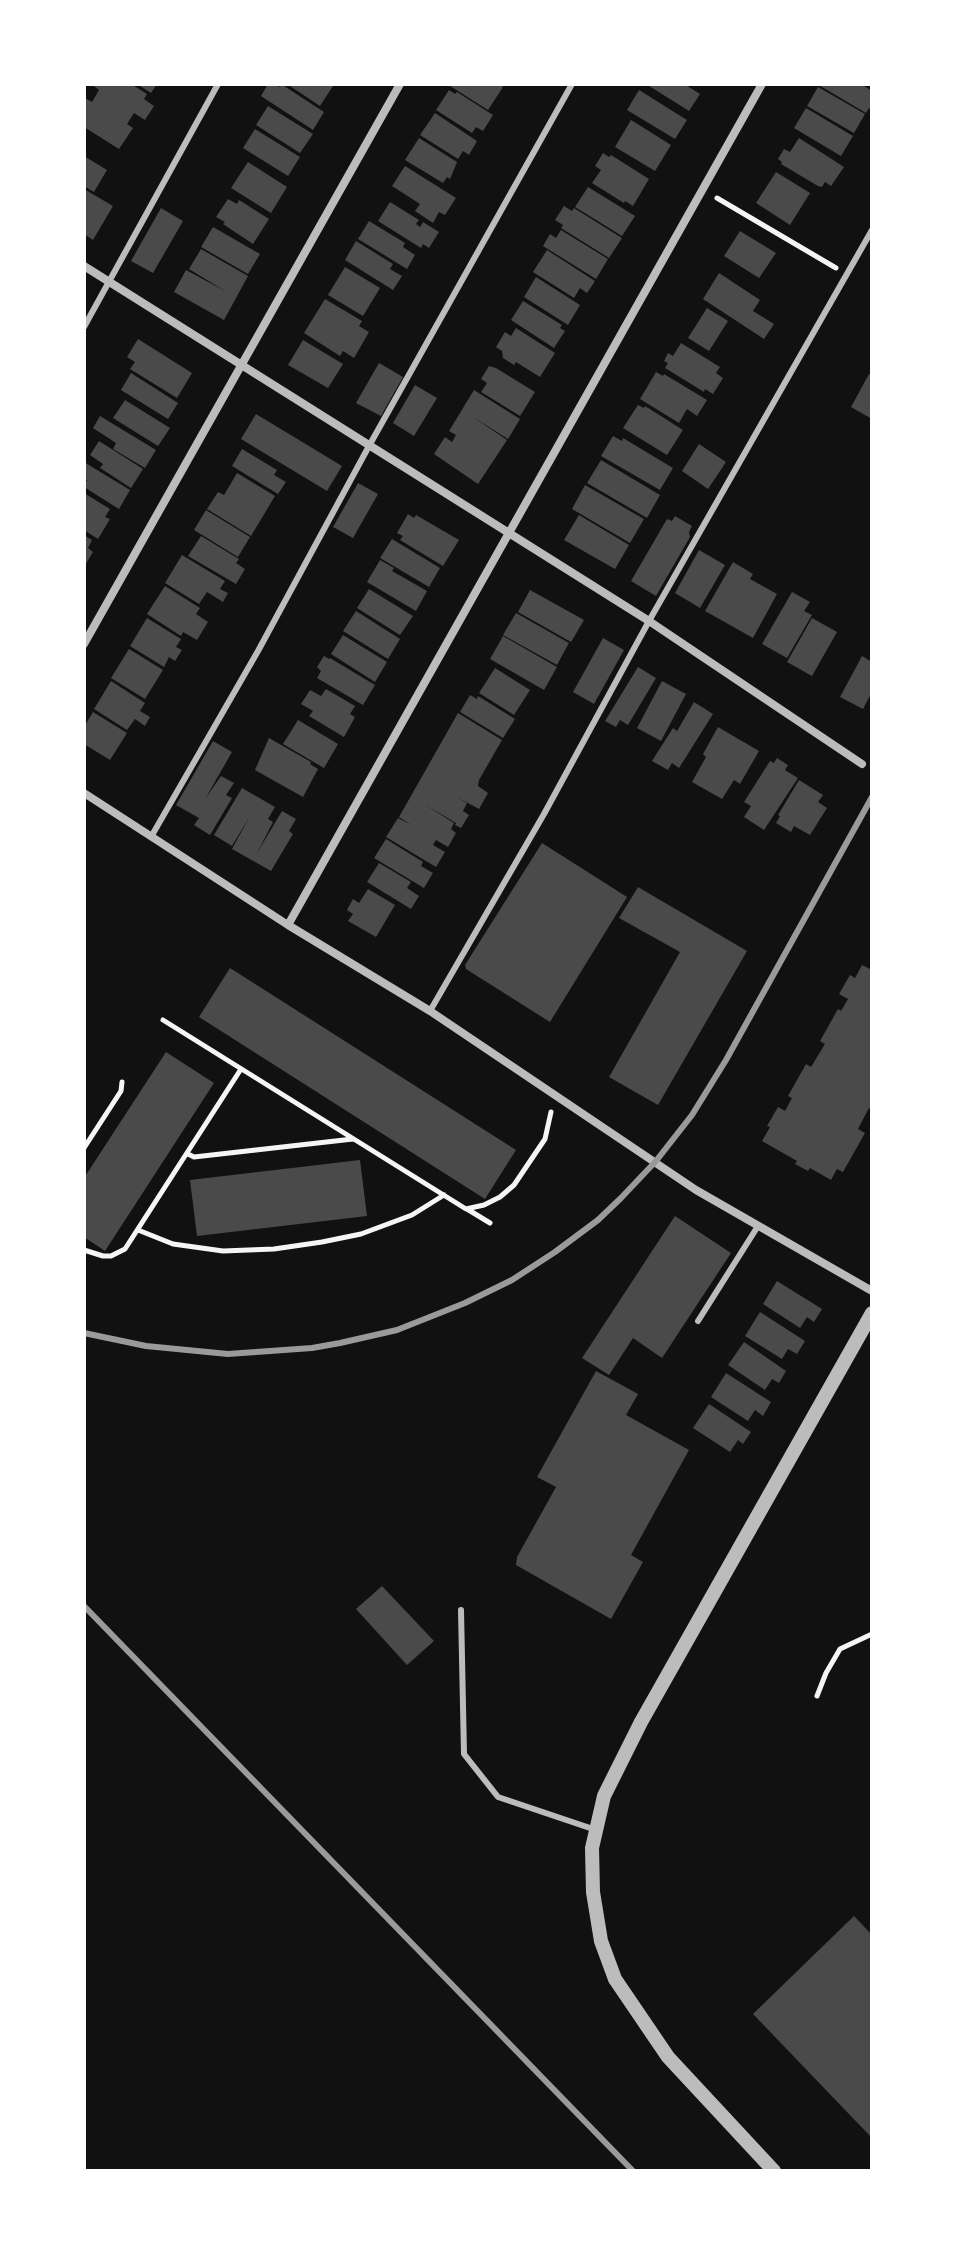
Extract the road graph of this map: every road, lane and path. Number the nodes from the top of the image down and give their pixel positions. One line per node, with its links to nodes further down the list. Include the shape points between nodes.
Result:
1 (218, 84): 9 (lane)
2 (400, 84): 11 (street)
3 (572, 84): 12 (lane)
4 (762, 84): 5 (street)
5 (702, 190): 8 (path); 13 (street)
6 (872, 230): 8 (lane)
7 (84, 266): 9 (street)
8 (847, 274): 14 (lane)
9 (109, 282): 10 (lane); 11 (street)
10 (84, 327)
11 (241, 366): 12 (street); 15 (street)
12 (369, 446): 13 (street); 18 (lane)
13 (509, 534): 14 (street); 19 (street)
14 (649, 621): 16 (street); 20 (lane)
15 (84, 644)
16 (862, 764)
17 (84, 793): 18 (street)
18 (151, 837): 19 (street)
19 (288, 925): 20 (street)
20 (430, 1011): 24 (street)
21 (163, 1020): 22 (path)
22 (241, 1069): 25 (path); 27 (path)
23 (122, 1082): 26 (path)
24 (555, 1096): 29 (path, via 545,1139 514,1185 484,1205); 31 (street)
25 (354, 1139): 27 (path); 28 (path)
26 (84, 1148)
27 (188, 1154): 32 (path)
28 (444, 1195): 29 (path); 32 (path, via 412,1215 361,1234 274,1249 223,1251 173,1244)
29 (466, 1209): 30 (path)
30 (490, 1223)
31 (758, 1226): 34 (street); 36 (lane)
32 (138, 1230): 33 (path, via 119,1254)
33 (84, 1250)
34 (872, 1291)
35 (872, 1313): 40 (street, via 641,1722 604,1796)
36 (698, 1321)
37 (461, 1610): 40 (lane, via 464,1754 498,1797)
38 (872, 1634): 39 (path, via 840,1649)
39 (817, 1696)
40 (596, 1830): 41 (street, via 593,1892 601,1941 615,1979 668,2057)
41 (774, 2171)

